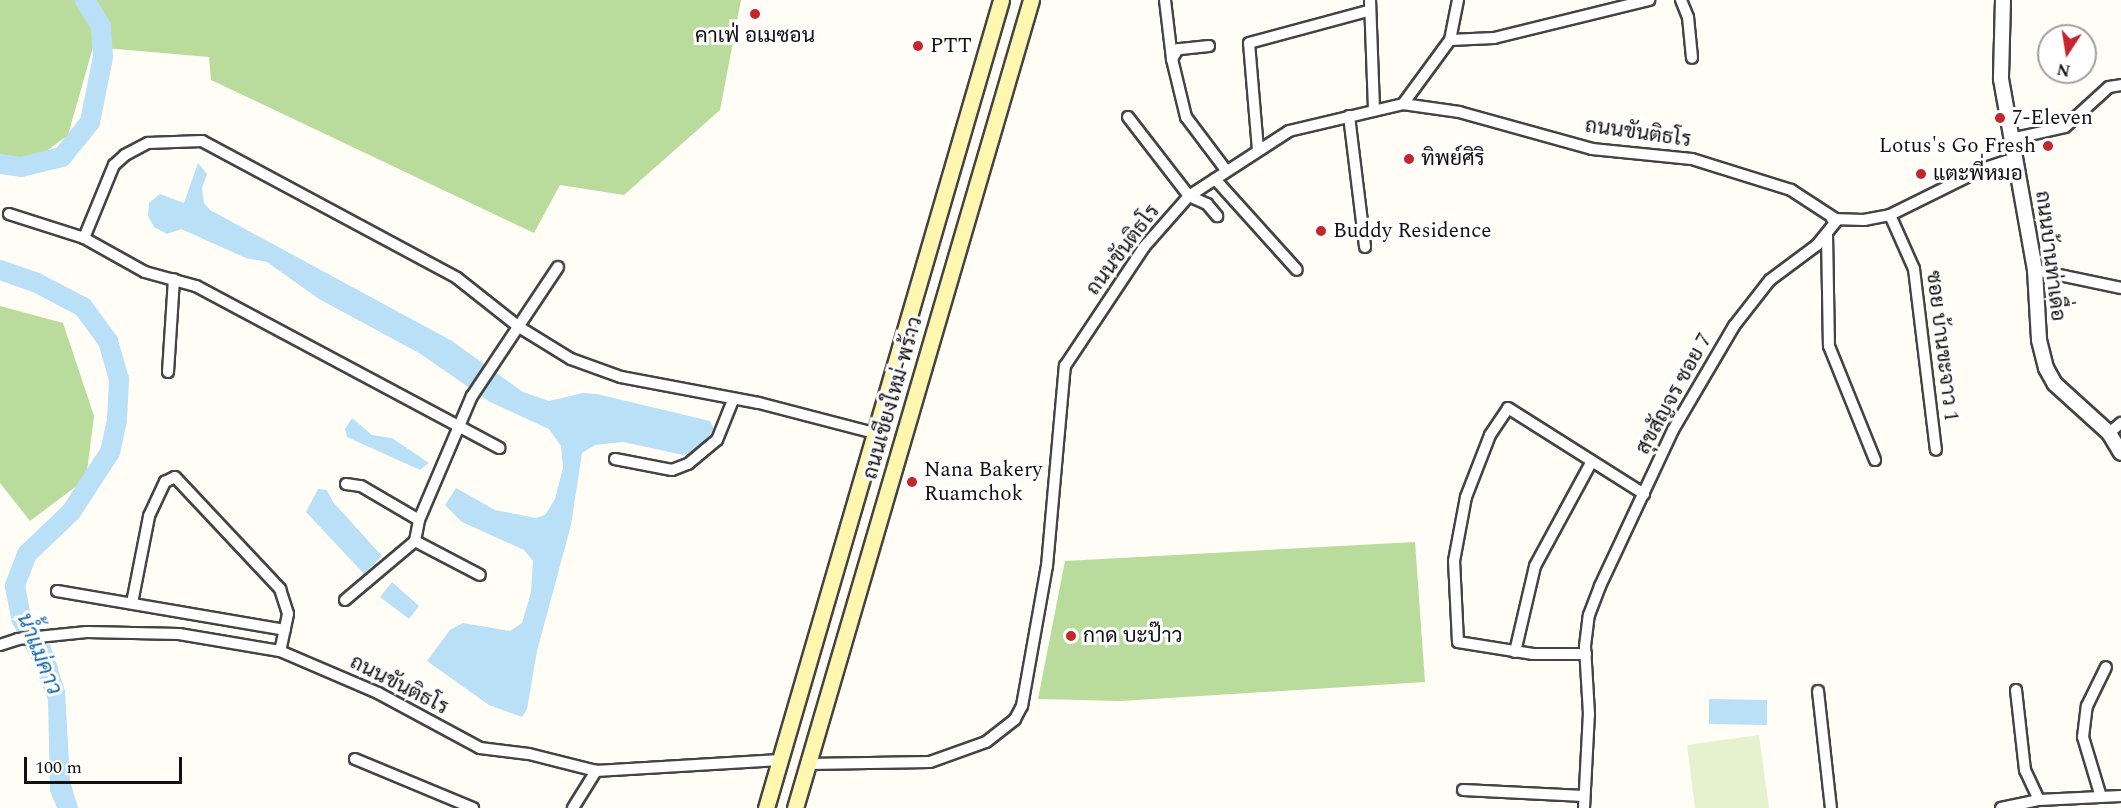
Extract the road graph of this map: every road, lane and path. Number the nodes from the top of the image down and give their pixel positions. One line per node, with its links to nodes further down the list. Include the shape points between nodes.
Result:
1 (1000, 0): 42 (main road, ถนนเชียงใหม่-พร้าว)
2 (1031, 0): 67 (main road, ถนนเชียงใหม่-พร้าว)
3 (1165, 0): 12 (street)
4 (1458, 0): 9 (street)
5 (1649, 0): 9 (street, via 1494,38)
6 (1681, 0): 11 (street, via 1688,17)
7 (2003, 0): 18 (street, ถนนบ้านท่าเดื่อ, via 2001,79)
8 (1369, 5): 15 (street); 19 (street, via 1249,43)
9 (1450, 40): 14 (street)
10 (1209, 46): 12 (street, via 1178,49)
11 (1692, 58)
12 (1172, 59): 21 (street, via 1186,117)
13 (2121, 85): 18 (street, via 2109,87 2065,127)
14 (1403, 104): 15 (street, ถนนขันติธโร); 27 (street, ถนนขันติธโร, via 1506,122 1592,149 1692,159 1800,195)
15 (1374, 110): 16 (street, ถนนขันติธโร)
16 (1349, 116): 19 (street, ถนนขันติธโร, via 1289,131); 30 (street)
17 (1128, 117): 23 (street)
18 (2011, 139): 20 (street, ถนนบ้านท่าเดื่อ)
19 (1258, 150): 21 (street, ถนนขันติธโร)
20 (2015, 158): 25 (street); 33 (street, ถนนบ้านท่าเดื่อ)
21 (1226, 170): 22 (street, ถนนขันติธโร)
22 (1215, 179): 23 (street, ถนนขันติธโร); 32 (street)
23 (1189, 196): 26 (street, via 1207,204); 67 (street, ถนนขันติธโร, via 1144,247 1065,366 1047,566 1022,706 1015,719 986,742 930,762)
24 (9, 214): 29 (street)
25 (1890, 215): 27 (street); 44 (street, ซอย บ้านขะจาว 1, via 1914,269)
26 (1217, 216)
27 (1838, 220): 28 (street, สุขสัญจร ซอย 7)
28 (1827, 234): 47 (street, via 1829,346); 50 (street, สุขสัญจร ซอย 7, via 1770,280 1734,326 1673,430)
29 (84, 238): 34 (street, via 145,272); 36 (street, via 114,165 125,155 148,142 202,141 457,278)
30 (1365, 247)
31 (558, 267): 36 (street)
32 (1298, 270)
33 (2035, 270): 35 (street); 41 (street, ถนนบ้านท่าเดื่อ, via 2039,340 2046,368 2055,384)
34 (174, 279): 37 (street); 40 (street, via 337,359)
35 (2121, 288)
36 (519, 327): 38 (street, via 571,359 621,377); 40 (street, via 492,363)
37 (168, 372)
38 (733, 400): 42 (street); 46 (street, via 717,440 688,464 672,470)
39 (2121, 423): 41 (street)
40 (456, 426): 43 (street); 51 (street, via 438,483)
41 (2109, 433): 45 (street, ถนนบ้านท่าเดื่อ)
42 (874, 434): 66 (main road, ถนนเชียงใหม่-พร้าว)
43 (499, 448)
44 (1936, 450)
45 (2121, 453)
46 (615, 459)
47 (1875, 460)
48 (1592, 461): 50 (street); 60 (street, via 1535,566); 60 (street, via 1508,408 1490,435 1466,497 1454,561 1458,642)
49 (346, 484): 51 (street, via 361,486)
50 (1644, 494): 61 (street, สุขสัญจร ซอย 7, via 1596,595 1589,615)
51 (419, 520): 52 (street)
52 (415, 541): 53 (street); 55 (street)
53 (480, 575)
54 (57, 591): 56 (street)
55 (345, 600)
56 (132, 603): 57 (street); 57 (street, via 149,516 165,482 175,477 280,589 288,614)
57 (285, 630): 59 (street)
58 (0, 645): 59 (street, ถนนขันติธโร, via 49,636 180,634)
59 (280, 651): 68 (street, ถนนขันติธโร, via 378,693 480,748 529,754)
60 (1515, 652): 61 (street)
61 (1586, 654): 73 (street, สุขสัญจร ซอย 7, via 1589,714)
62 (2106, 667): 71 (street, via 2087,706 2083,737)
63 (2016, 690): 72 (street, via 2025,770)
64 (1818, 691): 78 (street)
65 (355, 759): 74 (street)
66 (780, 760): 67 (main road); 68 (street, ถนนขันติธโร); 76 (main road, ถนนเชียงใหม่-พร้าว)
67 (808, 764): 77 (main road, ถนนเชียงใหม่-พร้าว)
68 (596, 771): 75 (street)
69 (1463, 790): 73 (street)
70 (2121, 795): 71 (street)
71 (2101, 797): 72 (street)
72 (2038, 800): 79 (street)
73 (1584, 802)
74 (473, 808)
75 (573, 808)
76 (766, 808)
77 (795, 808)
78 (1831, 808)
79 (2001, 808)

